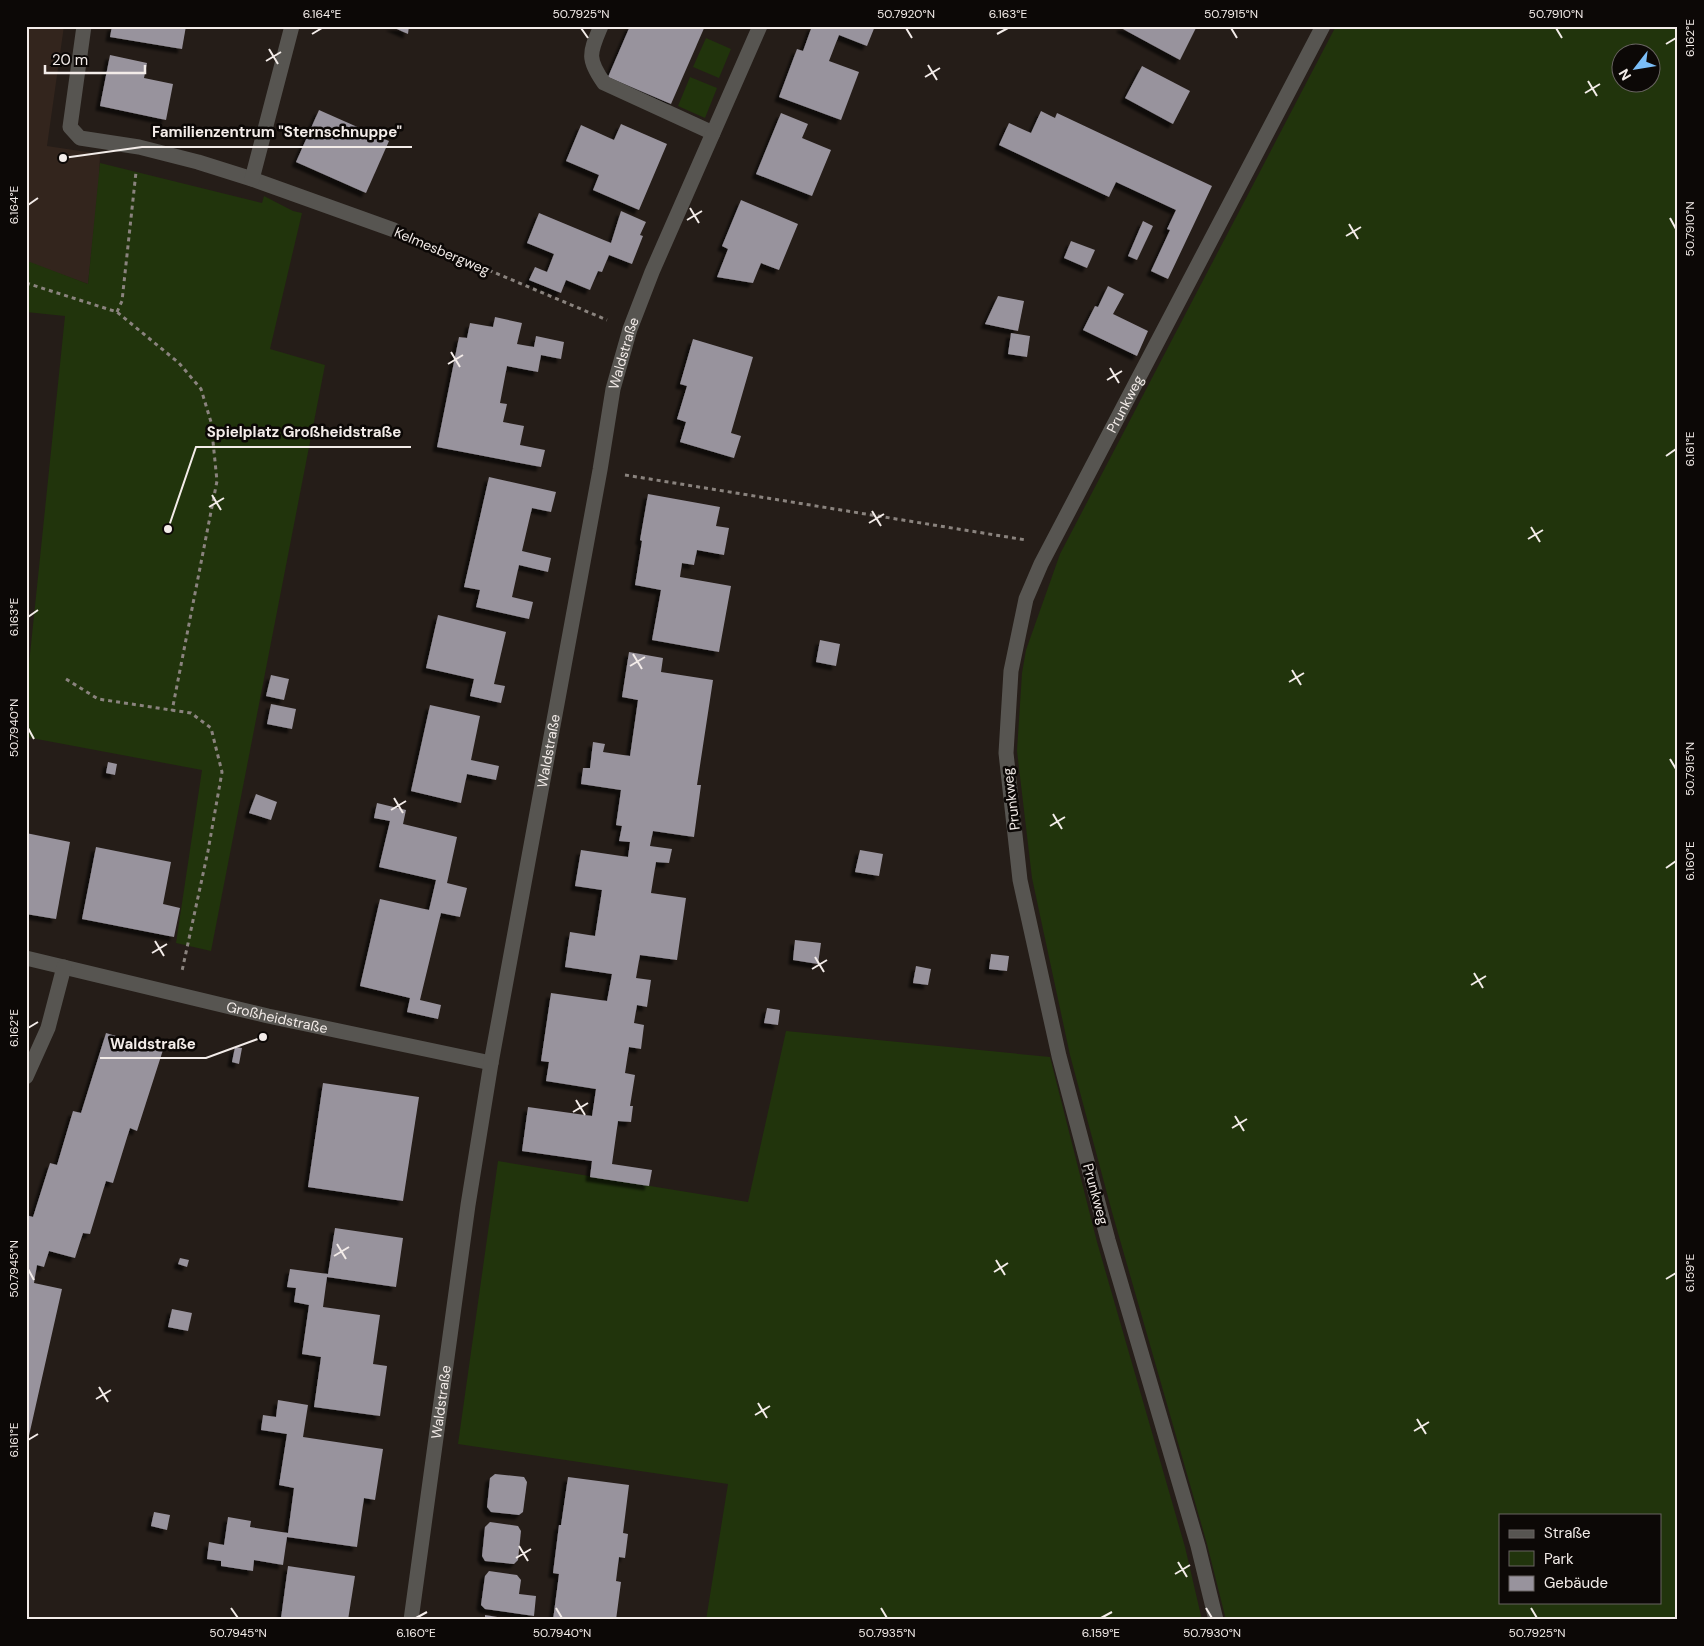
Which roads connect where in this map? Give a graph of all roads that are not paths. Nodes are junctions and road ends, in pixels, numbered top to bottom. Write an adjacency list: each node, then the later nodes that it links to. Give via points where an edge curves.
1 (84, 26): 7 (street, Kelmesbergweg, via 70,127 80,138 198,162)
2 (292, 26): 7 (street)
3 (602, 26): 6 (street, via 590,51 594,69 604,82)
4 (760, 26): 6 (street, Waldstraße)
5 (1323, 26): 14 (street, Prunkweg, via 1051,544 1026,599 1011,671 1006,753 1020,880 1064,1074 1108,1240 1198,1546)
6 (713, 133): 11 (street, Waldstraße, via 652,272 630,329 613,389)
7 (252, 179): 8 (street, Kelmesbergweg)
8 (394, 230)
9 (26, 958): 10 (street, Großheidstraße)
10 (64, 967): 11 (street, Großheidstraße, via 268,1016); 12 (street, via 48,1028)
11 (490, 1063): 13 (street, Waldstraße)
12 (26, 1077)
13 (411, 1620)
14 (1216, 1620)

